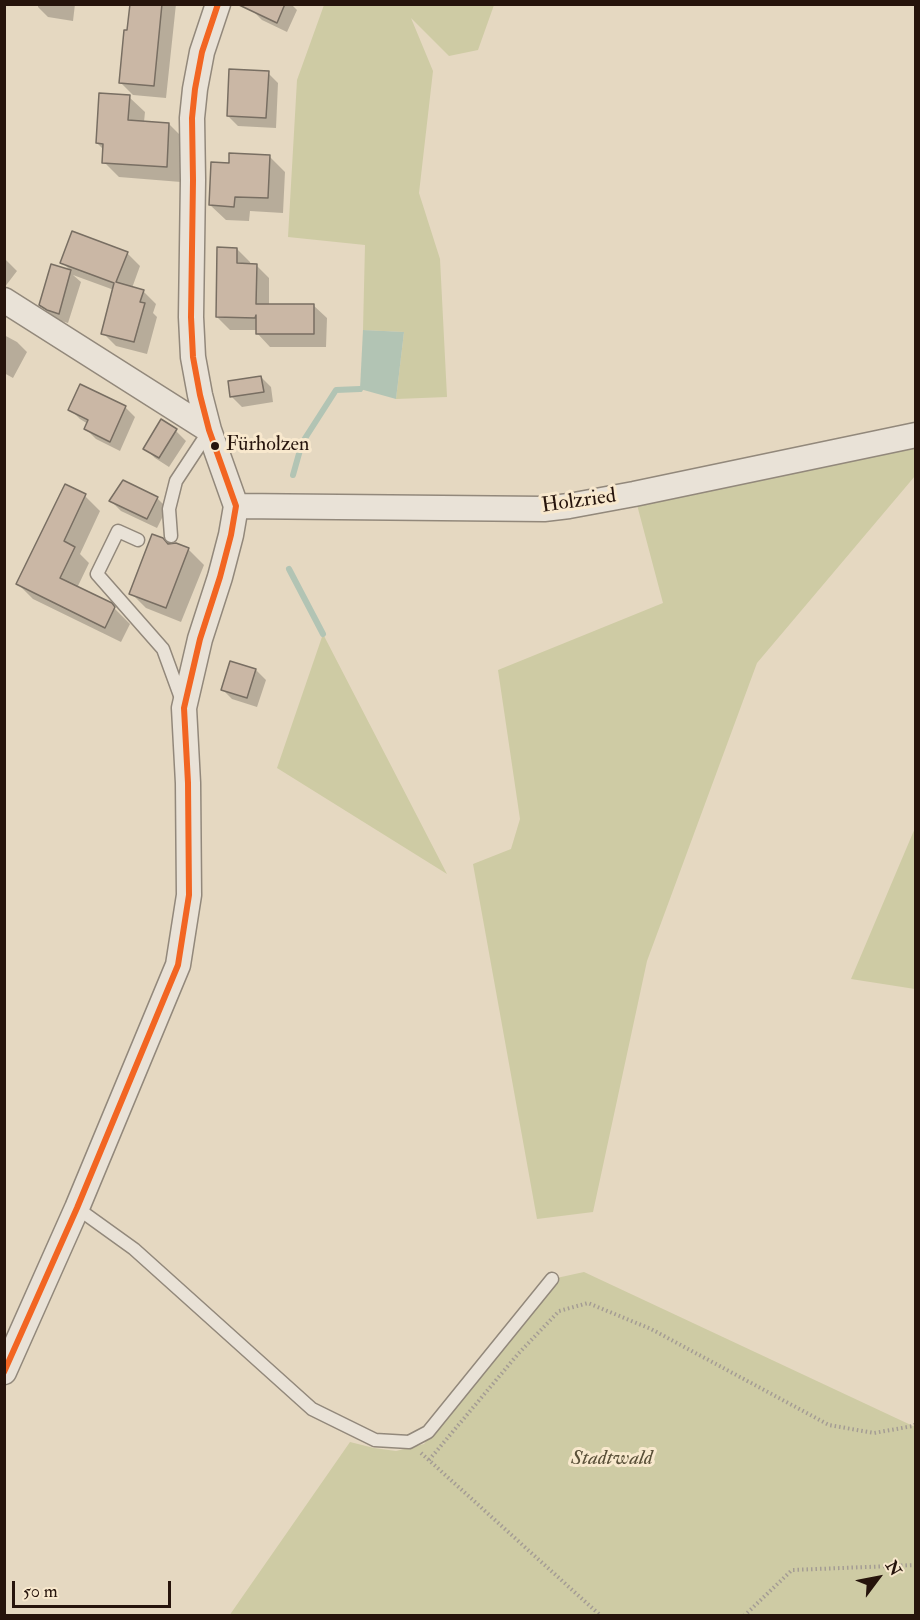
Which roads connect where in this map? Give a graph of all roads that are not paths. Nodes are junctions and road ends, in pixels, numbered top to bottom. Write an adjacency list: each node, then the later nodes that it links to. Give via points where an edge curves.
1 (219, 4): 3 (street, via 202,52 192,118 193,357)
2 (4, 300): 3 (street)
3 (209, 430): 5 (street); 6 (lane, via 176,481 169,509)
4 (915, 435): 5 (street, Holzried, via 544,509)
5 (236, 506): 8 (street)
6 (171, 536)
7 (138, 540): 8 (lane, via 118,531 97,574 163,649)
8 (184, 708): 9 (street, via 189,895 178,965)
9 (77, 1208): 10 (lane, via 134,1249 312,1409 375,1440 409,1442 428,1432); 11 (street)
10 (552, 1280)
11 (4, 1372)

